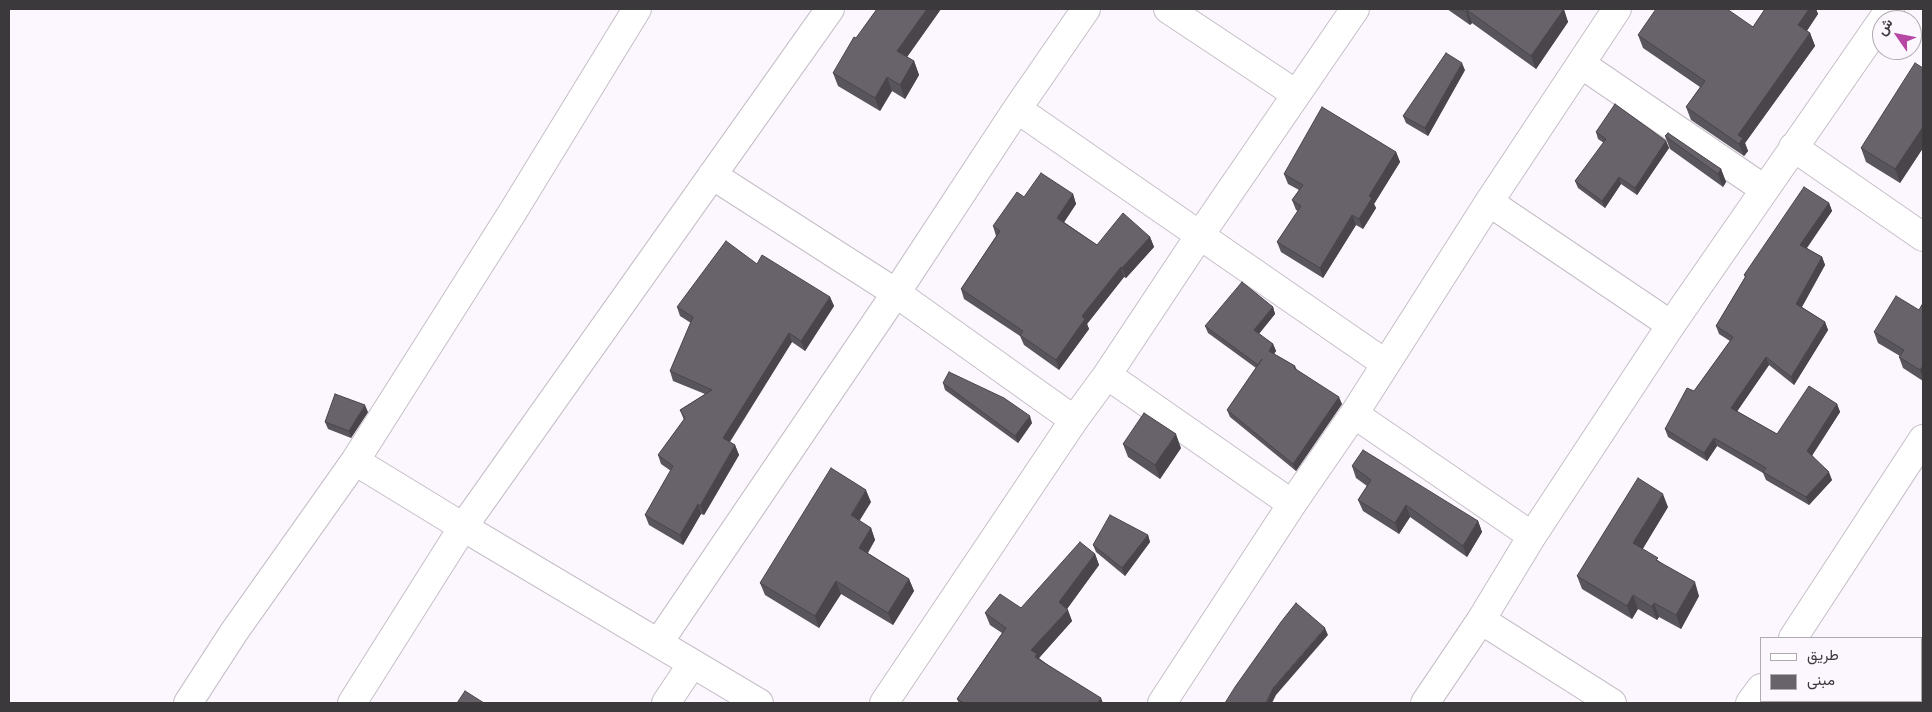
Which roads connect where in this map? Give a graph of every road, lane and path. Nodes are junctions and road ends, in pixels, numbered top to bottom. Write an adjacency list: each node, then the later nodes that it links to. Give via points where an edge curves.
1 (637, 9): 24 (street)
2 (830, 9): 12 (street)
3 (1086, 9): 10 (street)
4 (1168, 9): 9 (street)
5 (1355, 9): 9 (street)
6 (1890, 9): 11 (street)
7 (1606, 12): 8 (street)
8 (1581, 64): 13 (street); 14 (street)
9 (1296, 94): 15 (street)
10 (1017, 109): 15 (street); 17 (street)
11 (1793, 148): 13 (street); 16 (street)
12 (712, 175): 17 (street); 26 (street)
13 (1764, 189): 18 (street)
14 (1489, 202): 18 (street); 19 (street)
15 (1200, 235): 19 (street); 20 (street)
16 (1923, 237)
17 (896, 293): 22 (street); 30 (street)
18 (1671, 324): 27 (street)
19 (1386, 364): 21 (street)
20 (1107, 375): 22 (street); 25 (street)
21 (1354, 414): 25 (street); 27 (street)
22 (1074, 420): 37 (street)
23 (1923, 439): 29 (street)
24 (355, 461): 26 (street); 33 (street)
25 (1292, 504): 38 (street)
26 (463, 527): 30 (street); 34 (street)
27 (1532, 536): 28 (street)
28 (1480, 620): 39 (street); 40 (street)
29 (1794, 637)
30 (659, 642): 31 (street)
31 (692, 664): 35 (street); 36 (street)
32 (1760, 689): 41 (street)
33 (188, 703)
34 (352, 703)
35 (666, 703)
36 (760, 703)
37 (884, 703)
38 (1162, 703)
39 (1425, 703)
40 (1612, 703)
41 (1750, 703)

